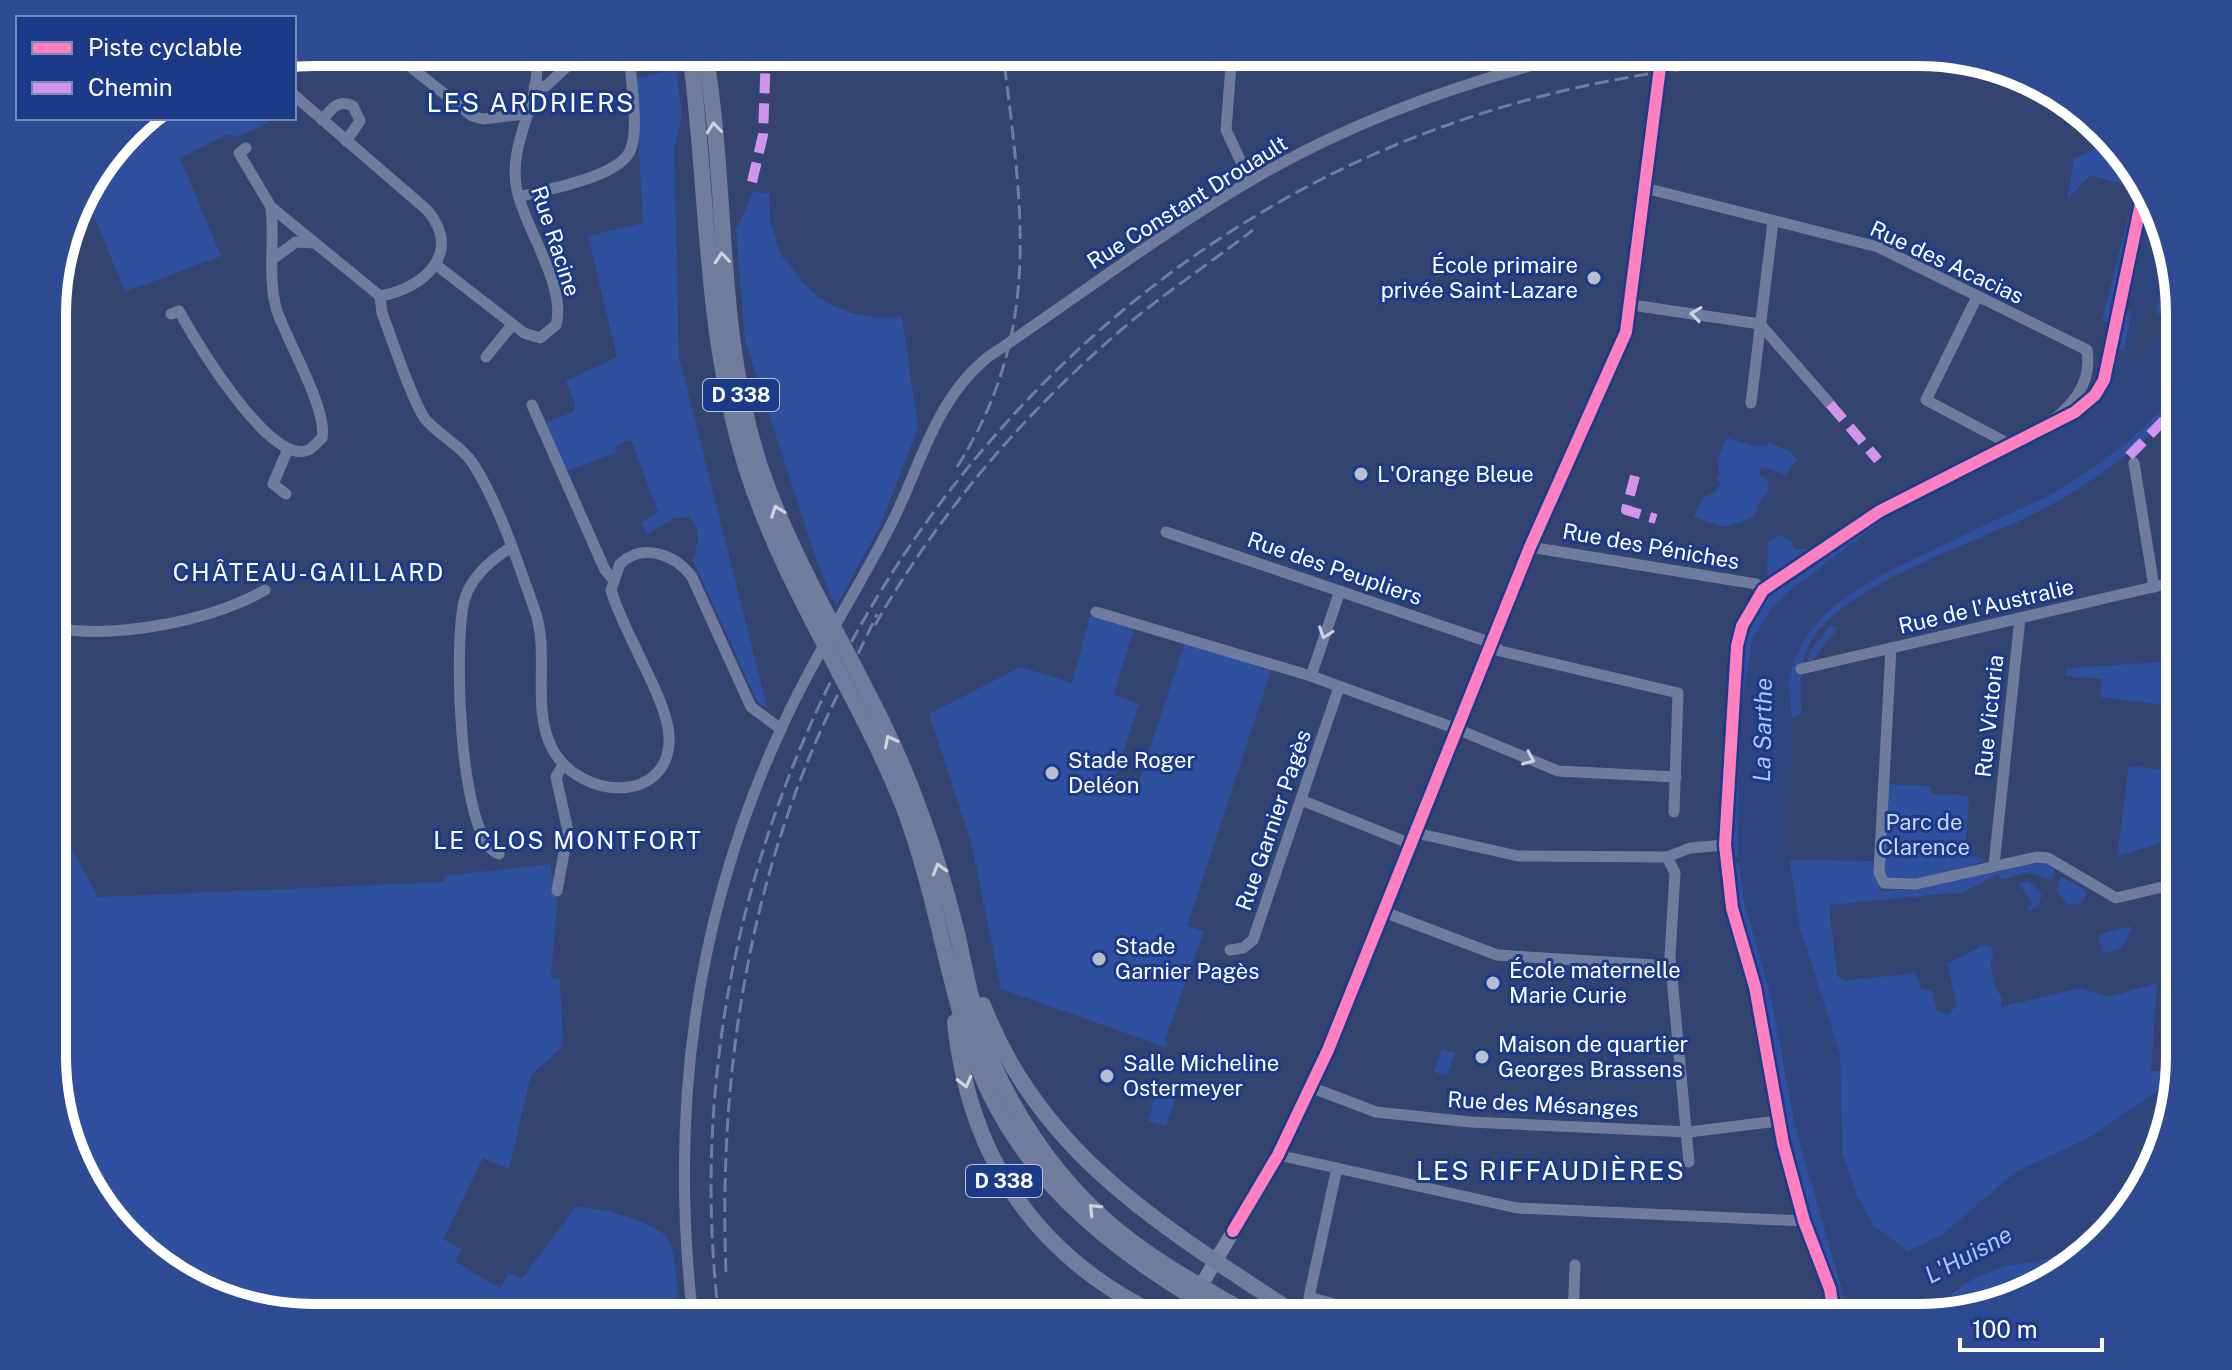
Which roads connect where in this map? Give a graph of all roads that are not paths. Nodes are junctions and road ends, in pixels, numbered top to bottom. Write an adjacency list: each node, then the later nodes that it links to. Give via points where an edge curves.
1 (1231, 66): 18 (street, via 1226,130)
2 (1529, 66): 18 (street, Rue Constant Drouault, via 1406,106)
3 (1660, 66): 19 (main road)
4 (411, 67): 14 (street, via 472,116)
5 (537, 67): 11 (street, Rue Racine)
6 (567, 67): 11 (street, via 546,86)
7 (630, 67): 20 (street, via 633,130 631,149 621,164)
8 (684, 67): 13 (highway, via 687,92)
9 (692, 67): 13 (highway, D 338)
10 (708, 67): 44 (highway, D 338, one-way to 10, via 739,387 725,296)
11 (534, 87): 14 (street, Rue Racine)
12 (296, 97): 15 (street)
13 (697, 109): 44 (highway, D 338, via 718,358 747,470)
14 (525, 114): 20 (street, Rue Racine, via 515,156)
15 (322, 120): 16 (street); 16 (street, via 335,105 353,106 360,121)
16 (346, 141): 25 (street, via 434,218 441,243)
17 (246, 148): 21 (street, via 239,153)
18 (1250, 181): 58 (street, Rue Constant Drouault, via 965,375 935,422 895,518)
19 (1645, 188): 22 (street, Rue des Acacias); 28 (main road)
20 (519, 197): 31 (street, Rue Racine, via 544,255 558,318 540,338)
21 (271, 207): 23 (street); 24 (street)
22 (1773, 222): 27 (street, Rue des Acacias, via 1878,247); 30 (street)
23 (315, 243): 24 (street, via 296,242); 26 (street)
24 (273, 258): 36 (street, via 276,307 324,426 322,438 309,450)
25 (435, 264): 26 (street, via 421,282); 31 (street, Rue Racine)
26 (380, 296): 41 (street, via 425,419 469,458)
27 (1977, 297): 27 (street, Rue des Acacias, via 1926,400 2013,446 2072,404 2082,386 2087,350)
28 (1632, 305): 30 (street, one-way to 28); 40 (main road, via 1609,374)
29 (171, 314): 36 (street, via 179,311 218,376)
30 (1760, 324): 33 (street); 34 (street)
31 (512, 325): 32 (street)
32 (486, 357)
33 (1751, 403)
34 (1830, 404)
35 (532, 405): 42 (street)
36 (288, 449): 38 (street, via 273,484)
37 (2134, 463): 45 (street)
38 (286, 494)
39 (1166, 532): 48 (street, Rue des Peupliers)
40 (1530, 547): 47 (street, Rue des Péniches, via 1756,584); 52 (main road)
41 (510, 548): 60 (street, via 536,613 547,732); 66 (street, via 472,583 460,629 464,772 484,843)
42 (612, 578): 58 (street, via 628,557 640,554 681,562 751,707); 60 (street, via 615,604 666,720 668,749 653,775 620,789 598,787)
43 (2165, 584): 45 (street, Rue de l'Australie)
44 (801, 587): 57 (highway, D 338)
45 (2154, 587): 50 (street, Rue de l'Australie)
46 (265, 590): 51 (street, via 224,610 127,629)
47 (1763, 590)
48 (1340, 591): 52 (street, Rue des Peupliers); 55 (street, one-way to 55)
49 (1096, 612): 55 (street)
50 (2020, 618): 53 (street, Rue de l'Australie); 68 (street, Rue Victoria)
51 (66, 630)
52 (1492, 643): 59 (main road); 61 (street, Rue des Peupliers, via 1500,651 1678,693)
53 (1891, 648): 54 (street, Rue de l'Australie); 68 (street, via 1880,879 1890,886 1916,884)
54 (1801, 669)
55 (1311, 676): 56 (street)
56 (1339, 687): 59 (street); 62 (street, Rue Garnier Pagès)
57 (859, 697): 72 (highway, D 338, one-way to 57, via 917,803); 75 (highway, D 338, via 904,809)
58 (781, 729): 93 (street, via 732,845 697,991 684,1169)
59 (1457, 729): 61 (street, one-way to 61, via 1558,771); 64 (main road)
60 (563, 765): 70 (street, via 556,777 568,831)
61 (1676, 777): 63 (street)
62 (1301, 800): 64 (street); 73 (street, Rue Garnier Pagès, via 1253,940)
63 (1674, 812)
64 (1413, 838): 67 (street, via 1518,856); 71 (main road)
65 (1725, 845): 67 (street, via 1690,848)
66 (499, 854)
67 (1667, 857): 74 (street, via 1675,873)
68 (1994, 865): 69 (street, via 2048,858 2116,898)
69 (2165, 886)
70 (557, 891)
71 (1384, 912): 74 (street, via 1497,955); 76 (main road)
72 (957, 936): 82 (highway, D 338, via 995,1034 1043,1110 1125,1197); 83 (highway, D 338, one-way to 72, via 1064,1177 1012,1102 982,1035)
73 (1230, 950)
74 (1671, 966): 77 (street)
75 (951, 977): 83 (highway, D 338, via 982,1074 1034,1163 1079,1215); 85 (highway, D 338, one-way to 85, via 959,1059 986,1150 1042,1230 1088,1273)
76 (1310, 1087): 77 (street, Rue des Mésanges, via 1376,1112); 78 (main road)
77 (1689, 1132): 79 (street); 81 (street, Rue des Mésanges, via 1778,1121)
78 (1278, 1155): 80 (street); 82 (main road)
79 (1689, 1162)
80 (1337, 1168): 81 (street, via 1517,1208); 90 (street, via 1309,1297)
81 (1804, 1221): 92 (street)
82 (1216, 1261): 86 (main road); 89 (highway)
83 (1150, 1263): 87 (highway, D 338); 88 (highway, D 338)
84 (1575, 1265): 91 (street)
85 (1139, 1303)
86 (1191, 1303)
87 (1207, 1303)
88 (1228, 1303)
89 (1280, 1303)
90 (1332, 1303)
91 (1574, 1303)
92 (1832, 1303)
93 (691, 1304)

